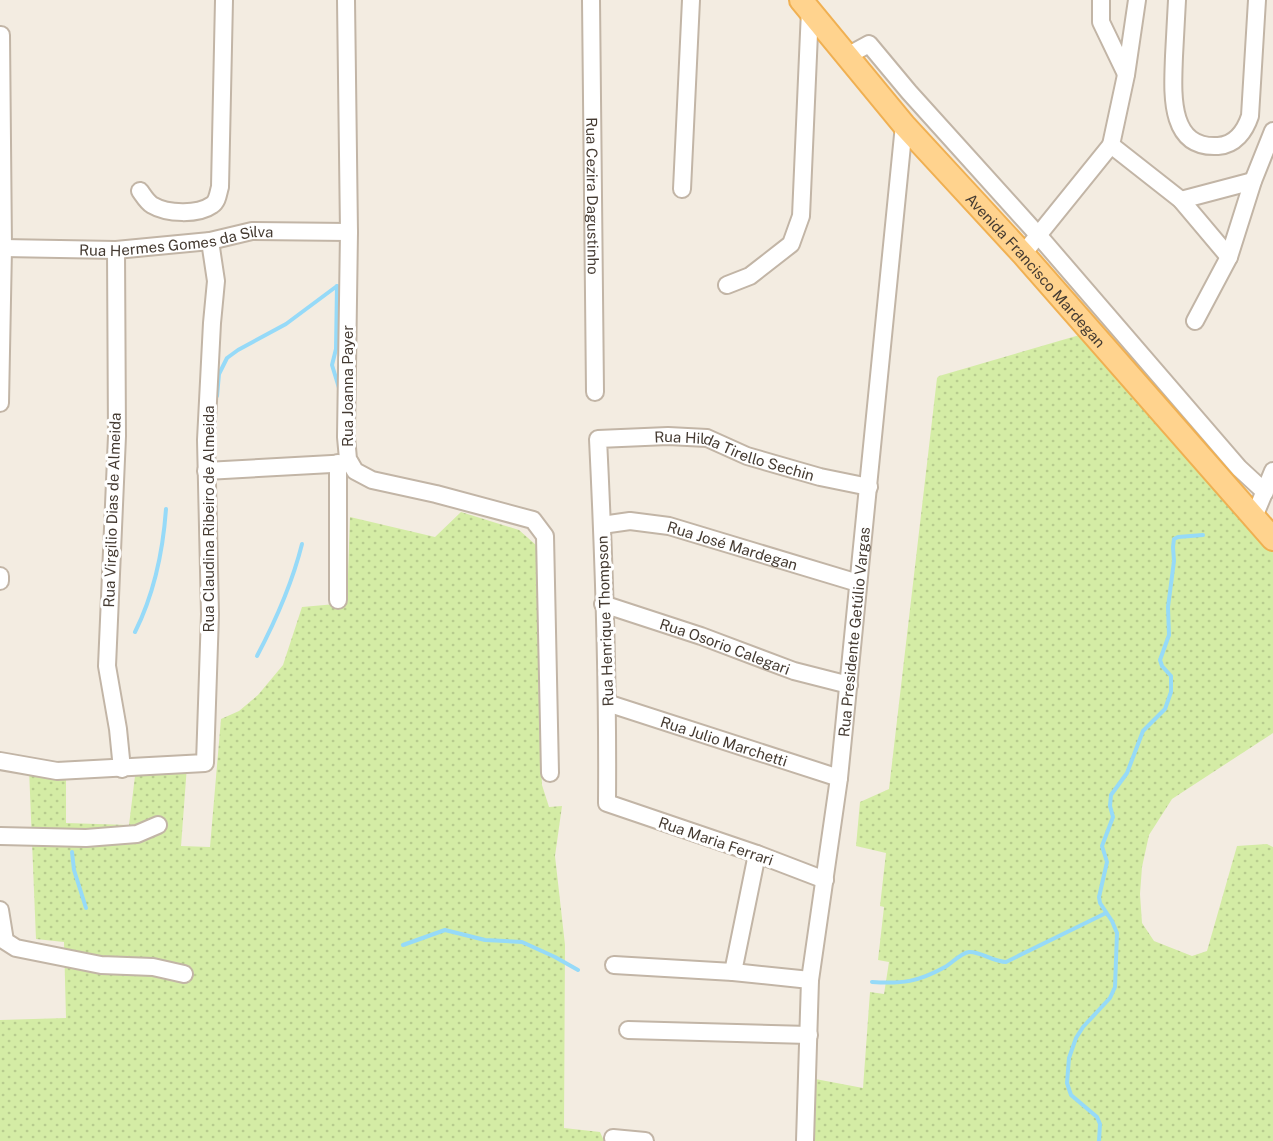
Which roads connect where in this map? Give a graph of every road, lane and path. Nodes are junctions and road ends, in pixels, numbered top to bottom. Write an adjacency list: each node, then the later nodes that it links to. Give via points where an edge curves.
1 (224, 0): 20 (street, via 217,200 190,212 167,211 150,205)
2 (346, 0): 22 (street, Rua Joanna Payer)
3 (591, 0): 31 (street, Rua Cezira Dagustinho)
4 (691, 0): 19 (street)
5 (1101, 0): 12 (street, via 1101,22)
6 (1137, 0): 12 (street)
7 (1177, 0): 15 (street, via 1172,98 1180,127 1190,139 1205,146 1221,146 1236,139)
8 (1257, 0): 15 (street, via 1250,116)
9 (805, 5): 11 (main road, Avenida Francisco Mardegan); 29 (street, via 801,216 791,244 750,276)
10 (1, 35): 25 (street)
11 (847, 56): 13 (street, via 869,44); 14 (main road, Avenida Francisco Mardegan)
12 (1126, 75): 17 (street)
13 (909, 92): 14 (street); 23 (street)
14 (897, 117): 27 (main road, Avenida Francisco Mardegan); 37 (street, Rua Presidente Getúlio Vargas)
15 (1246, 126): 16 (street)
16 (1273, 130): 18 (street)
17 (1111, 144): 21 (street); 23 (street)
18 (1252, 181): 21 (street); 28 (street)
19 (682, 189)
20 (140, 190)
21 (1181, 200): 28 (street)
22 (349, 232): 24 (street, Rua Hermes Gomes da Silva, via 252,231); 34 (street, Rua Joanna Payer, via 348,459)
23 (1039, 236): 27 (street); 38 (street, via 1239,468)
24 (210, 241): 26 (street, Rua Hermes Gomes da Silva); 35 (street, Rua Claudina Ribeiro de Almeida, via 216,281)
25 (3, 248): 26 (street, Rua Hermes Gomes da Silva); 32 (street)
26 (116, 250): 48 (street, Rua Virgilio Dias de Almeida, via 117,436 107,666)
27 (1023, 254): 39 (main road, Avenida Francisco Mardegan)
28 (1229, 256): 30 (street)
29 (727, 285)
30 (1195, 321)
31 (595, 392)
32 (0, 403)
33 (598, 439): 37 (street, Rua Hilda Tirello Sechin, via 707,438 747,456); 40 (street, Rua Henrique Thompson)
34 (344, 463): 35 (street); 43 (street); 49 (street, Rua Joanna Payer, via 372,480 533,520 545,536)
35 (206, 471): 48 (street, Rua Claudina Ribeiro de Almeida, via 210,614 205,763)
36 (1273, 471): 38 (street)
37 (869, 487): 42 (street, Rua Presidente Getúlio Vargas)
38 (1265, 492): 39 (street)
39 (1254, 517): 41 (main road, Avenida Francisco Mardegan)
40 (602, 525): 42 (street, Rua José Mardegan, via 630,521 669,526); 44 (street, Rua Henrique Thompson)
41 (1273, 539)
42 (858, 583): 45 (street, Rua Presidente Getúlio Vargas)
43 (338, 600)
44 (603, 604): 45 (street, Rua Osorio Calegari, via 794,671); 46 (street, Rua Henrique Thompson)
45 (849, 685): 50 (street, Rua Presidente Getúlio Vargas)
46 (607, 703): 50 (street, Rua Julio Marchetti); 51 (street, Rua Henrique Thompson)
47 (0, 761): 48 (street, via 57,771)
48 (122, 768)
49 (550, 773)
50 (839, 778): 55 (street, Rua Presidente Getúlio Vargas)
51 (607, 803): 54 (street, Rua Maria Ferrari)
52 (158, 825): 53 (street, via 136,834 86,838)
53 (0, 836)
54 (757, 854): 55 (street, Rua Maria Ferrari); 58 (street)
55 (825, 880): 60 (street, Rua Presidente Getúlio Vargas)
56 (0, 910): 59 (street, via 5,941 16,948 101,965 153,967)
57 (614, 965): 58 (street)
58 (733, 972): 60 (street)
59 (184, 974)
60 (810, 980): 62 (street, Rua Presidente Getúlio Vargas)
61 (628, 1030): 62 (street)
62 (809, 1035): 65 (street, Rua Presidente Getúlio Vargas)
63 (613, 1138): 64 (street)
64 (645, 1141)
65 (805, 1141)

